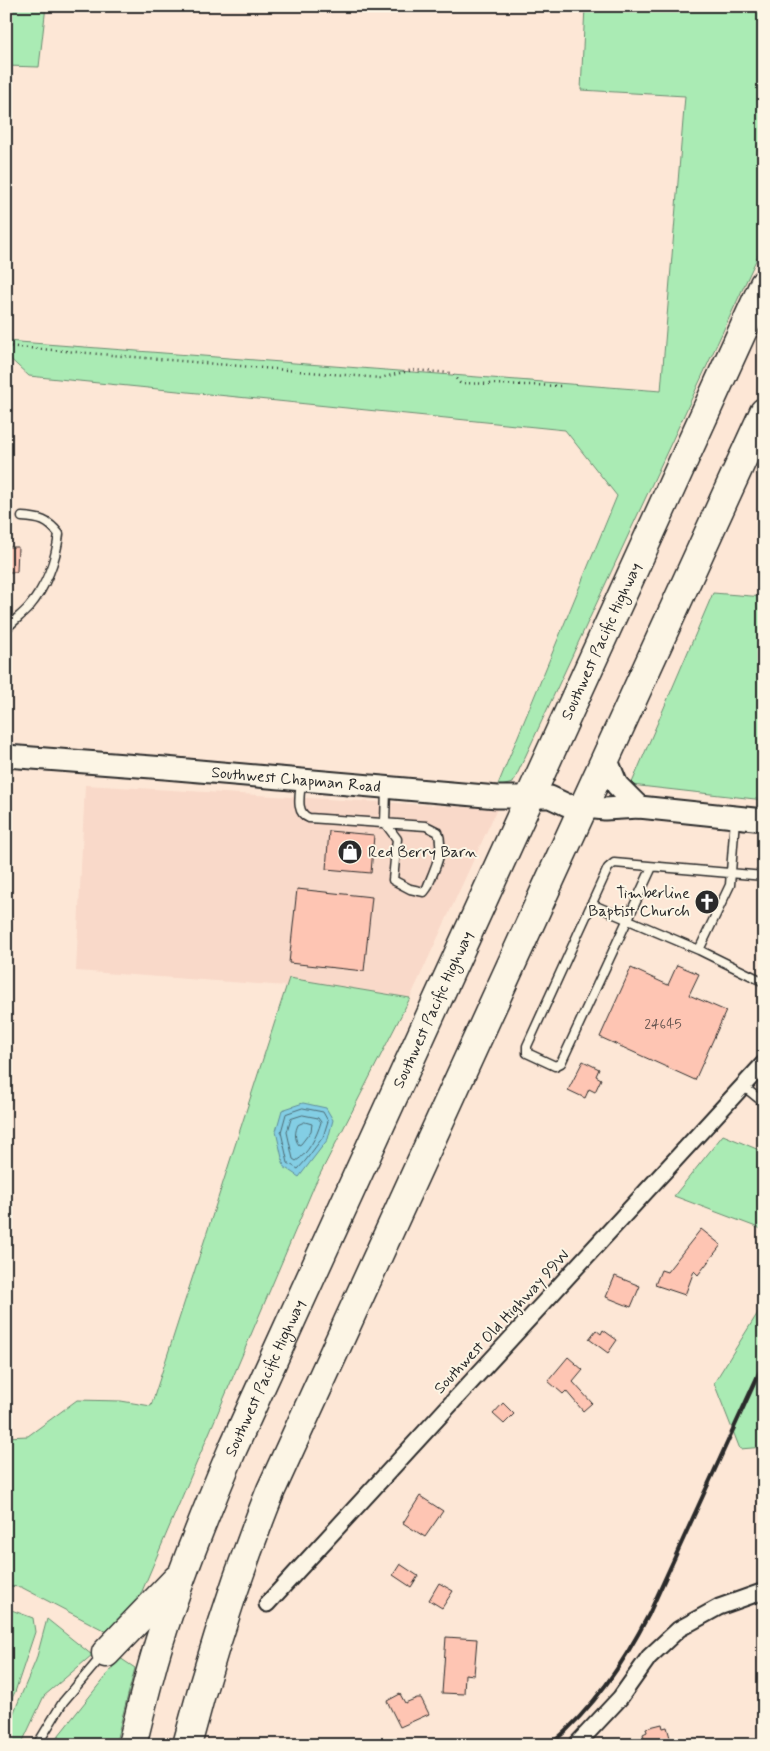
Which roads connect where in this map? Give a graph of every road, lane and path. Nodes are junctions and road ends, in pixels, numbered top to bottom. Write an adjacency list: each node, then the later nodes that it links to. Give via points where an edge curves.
1 (764, 284): 11 (highway, Southwest Pacific Highway)
2 (6, 346): 3 (path, via 380,378 413,370 451,373 460,383)
3 (562, 386)
4 (764, 412): 8 (highway)
5 (22, 517): 6 (lane, via 51,524 59,534 56,556 40,590)
6 (6, 629)
7 (6, 756): 9 (street, Southwest Chapman Road)
8 (606, 758): 12 (highway); 13 (street, via 617,785)
9 (302, 780): 10 (street, Southwest Chapman Road); 16 (lane, via 300,811 303,816)
10 (386, 787): 11 (street, Southwest Chapman Road); 16 (lane)
11 (530, 797): 12 (street, Southwest Chapman Road, via 550,797 567,805); 27 (highway, Southwest Pacific Highway, via 254,1402)
12 (584, 806): 13 (street, Southwest Chapman Road); 33 (highway, via 271,1490 228,1603)
13 (638, 808): 14 (street, Southwest Chapman Road)
14 (735, 817): 15 (street, Southwest Chapman Road); 18 (lane)
15 (764, 820)
16 (385, 823): 16 (lane, via 397,839 393,880 424,892 441,850 438,832 426,826)
17 (652, 867): 18 (lane); 20 (lane, via 614,864 608,868); 21 (lane)
18 (730, 872): 19 (lane); 22 (lane, via 730,884)
19 (764, 876)
20 (591, 904): 21 (lane); 21 (lane, via 527,1046 527,1053 555,1066 561,1063)
21 (628, 920): 22 (lane)
22 (699, 950): 23 (lane)
23 (764, 982)
24 (764, 1063): 25 (street, Southwest Old Highway 99W)
25 (743, 1086): 26 (lane); 29 (street, Southwest Old Highway 99W)
26 (764, 1103)
27 (183, 1572): 30 (highway); 32 (highway, Southwest Pacific Highway, via 152,1665)
28 (764, 1591): 34 (street, via 719,1607 679,1629)
29 (267, 1604)
30 (106, 1653): 31 (lane, via 63,1702)
31 (37, 1745)
32 (132, 1745)
33 (187, 1745)
34 (576, 1745)

